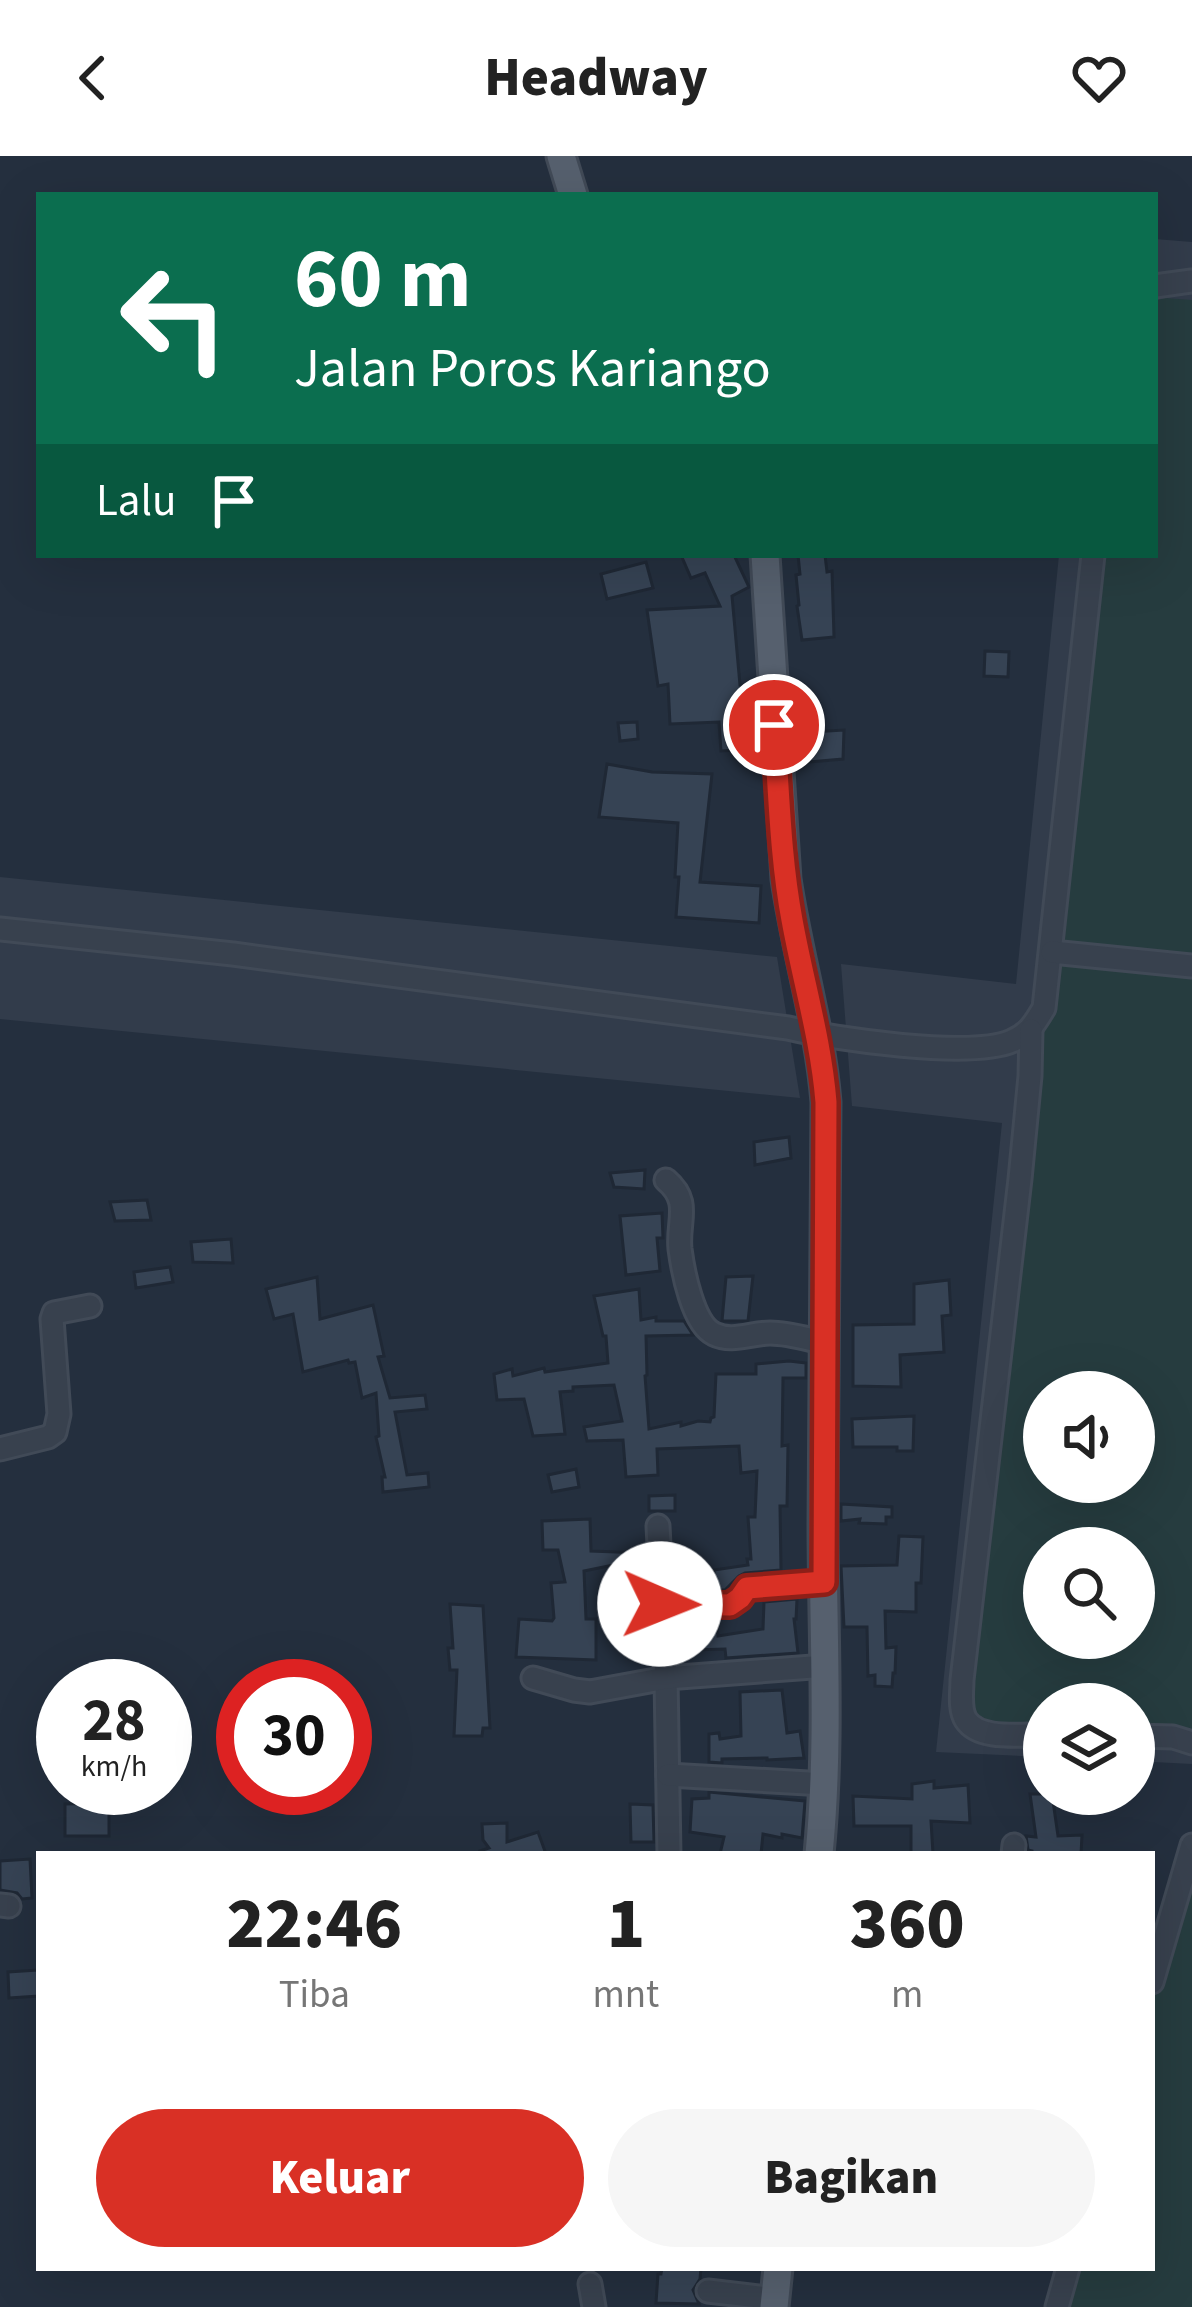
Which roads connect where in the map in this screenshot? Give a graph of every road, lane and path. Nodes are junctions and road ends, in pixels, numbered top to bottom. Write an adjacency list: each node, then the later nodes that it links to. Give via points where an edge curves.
1 (561, 156): 2 (main road)
2 (572, 192)
3 (1192, 281): 4 (street)
4 (1158, 286)
5 (765, 558): 11 (main road, via 786,879)
6 (1093, 558): 8 (street)
7 (0, 929): 11 (street)
8 (1052, 952): 9 (street); 10 (street, via 1044,1008)
9 (1192, 966)
10 (1031, 1030): 11 (street, via 979,1048); 22 (street, via 962,1705 978,1730)
11 (818, 1035): 14 (main road, via 826,1102)
12 (666, 1180): 14 (street, via 678,1190 680,1247 708,1331)
13 (90, 1306): 15 (street, via 52,1318 55,1432)
14 (826, 1343): 17 (main road)
15 (0, 1448)
16 (658, 1526): 18 (street)
17 (824, 1582): 18 (street, via 747,1588 730,1605); 19 (main road)
18 (660, 1604): 21 (street)
19 (826, 1666): 21 (street); 26 (main road)
20 (532, 1678): 21 (street, via 590,1692)
21 (665, 1678): 25 (street)
22 (1023, 1735)
23 (1155, 1737): 24 (street)
24 (1192, 1743)
25 (668, 1775): 26 (street); 28 (street)
26 (825, 1784): 29 (main road)
27 (1192, 1844): 30 (street)
28 (669, 1851)
29 (819, 1851)
30 (1155, 1972)
31 (778, 2271): 34 (main road)
32 (1067, 2271): 35 (street)
33 (708, 2291): 34 (street)
34 (775, 2303)
35 (1057, 2307)

